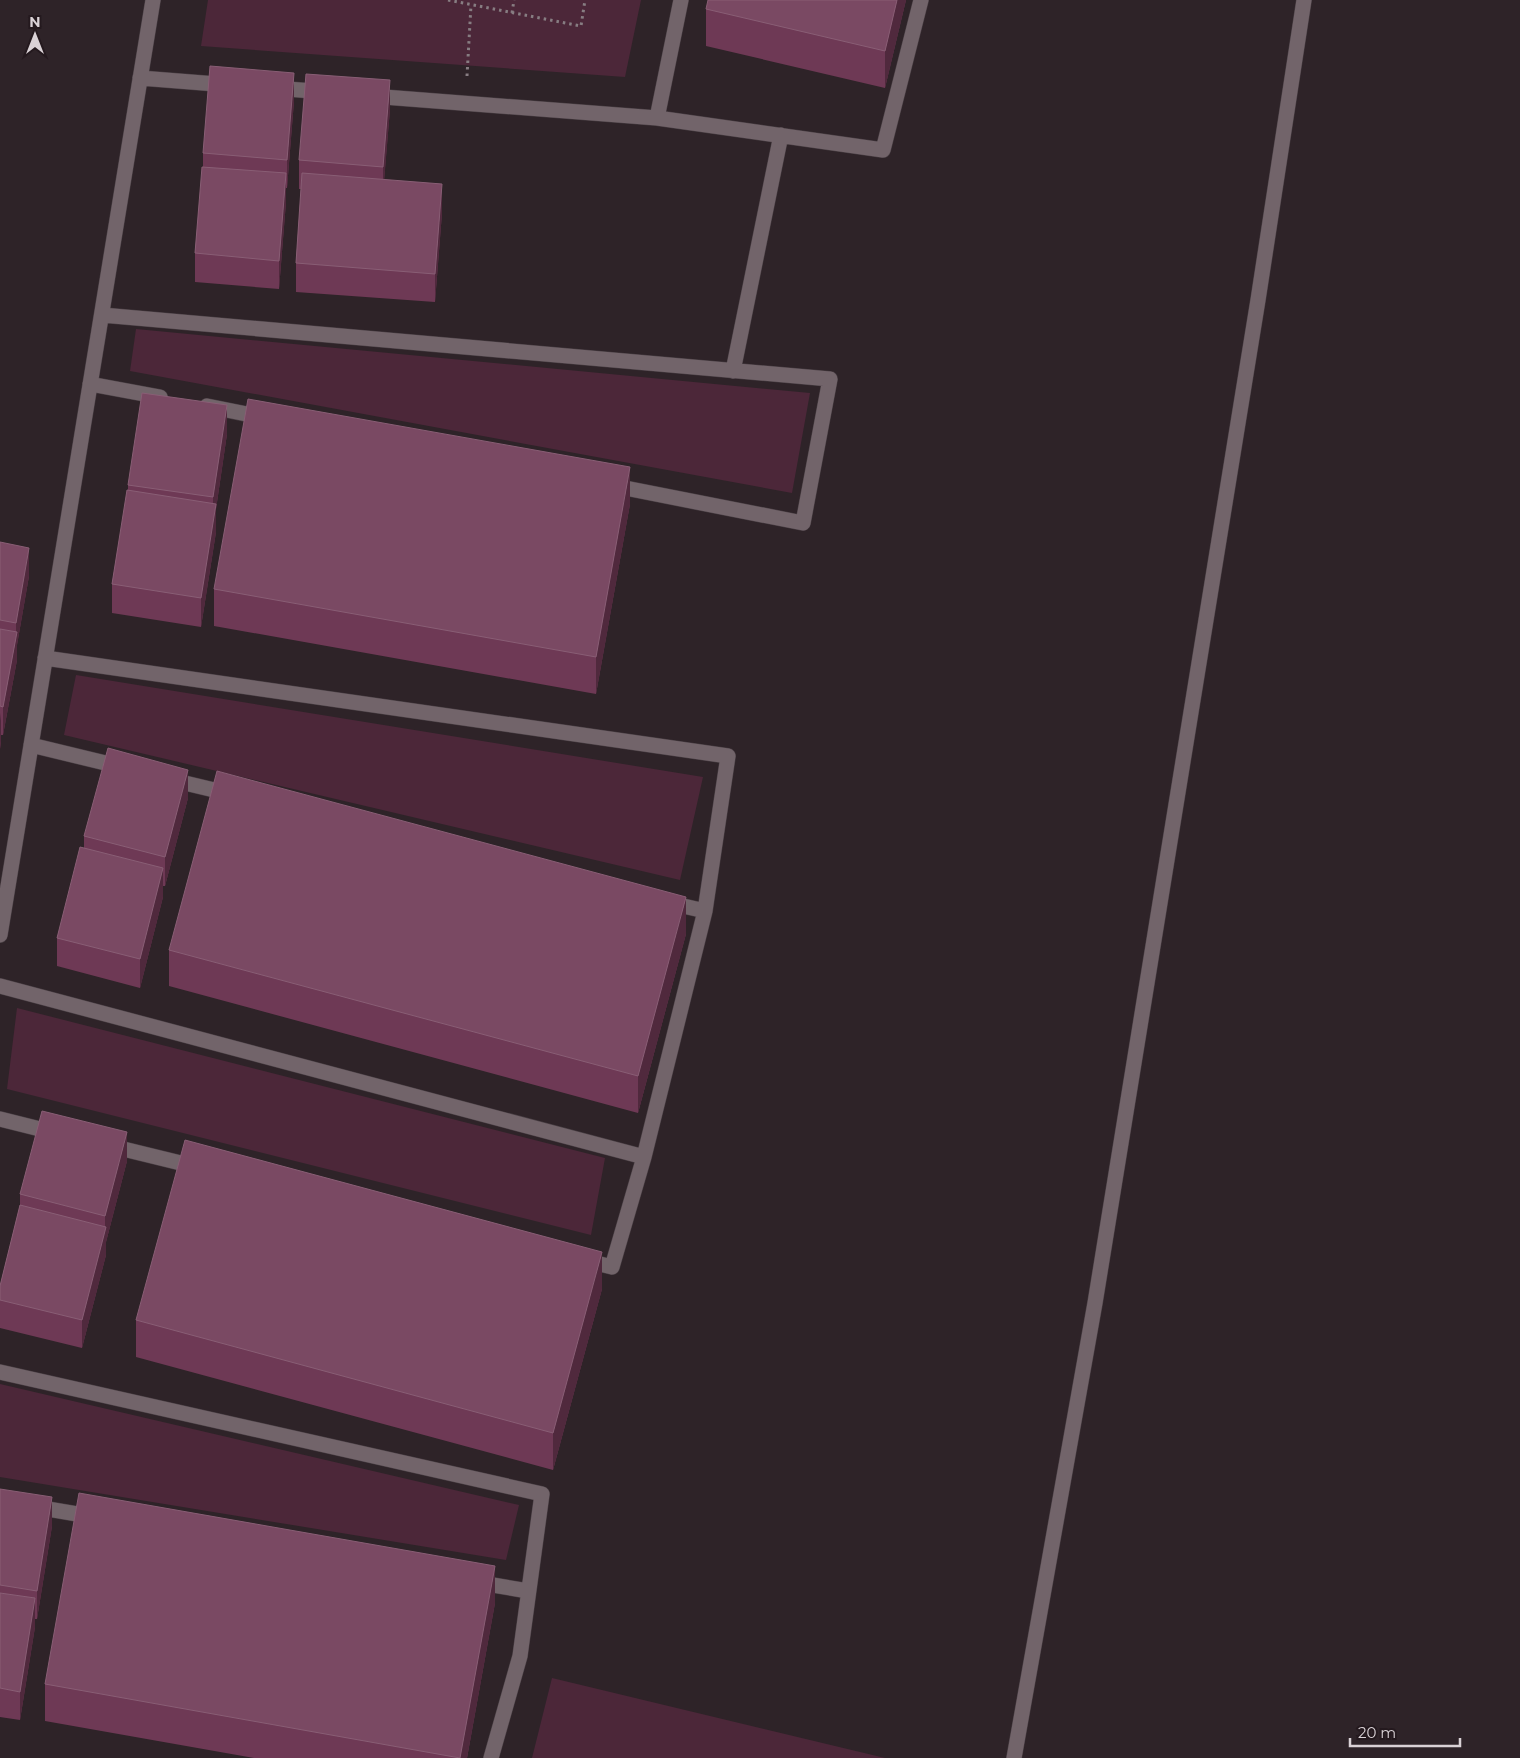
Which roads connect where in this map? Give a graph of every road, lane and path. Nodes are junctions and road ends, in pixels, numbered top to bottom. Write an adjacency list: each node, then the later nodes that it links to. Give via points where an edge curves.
1 (153, 0): 10 (street)
2 (448, 0): 8 (path)
3 (514, 0): 9 (path)
4 (585, 0): 9 (path, via 581,26)
5 (682, 0): 16 (street)
6 (921, 0): 17 (street, via 883,150)
7 (1304, 0): 44 (street, via 1095,1303)
8 (471, 5): 9 (path); 15 (path)
9 (512, 13)
10 (140, 78): 11 (street); 18 (street)
11 (239, 86)
12 (258, 87): 13 (street)
13 (337, 93)
14 (357, 95): 15 (street)
15 (465, 103): 16 (street)
16 (657, 118): 17 (street)
17 (781, 135): 19 (street)
18 (102, 314): 19 (street); 20 (street)
19 (733, 371): 22 (street, via 830,379 803,523)
20 (90, 384): 21 (street); 23 (street)
21 (276, 420)
22 (598, 483)
23 (45, 658): 24 (street); 29 (street, via 728,756)
24 (31, 745): 25 (street); 30 (street)
25 (137, 771)
26 (156, 776): 27 (street)
27 (243, 797)
28 (648, 897): 29 (street)
29 (705, 911): 35 (street)
30 (0, 935)
31 (0, 986): 35 (street)
32 (0, 1120): 33 (street)
33 (68, 1136)
34 (97, 1143): 36 (street)
35 (644, 1157): 37 (street, via 612,1267)
36 (214, 1171)
37 (573, 1257)
38 (0, 1372): 42 (street, via 542,1494)
39 (0, 1501): 40 (street)
40 (108, 1519)
41 (459, 1579): 42 (street)
42 (528, 1591): 43 (street, via 520,1656)
43 (491, 1758)
44 (1014, 1758)

